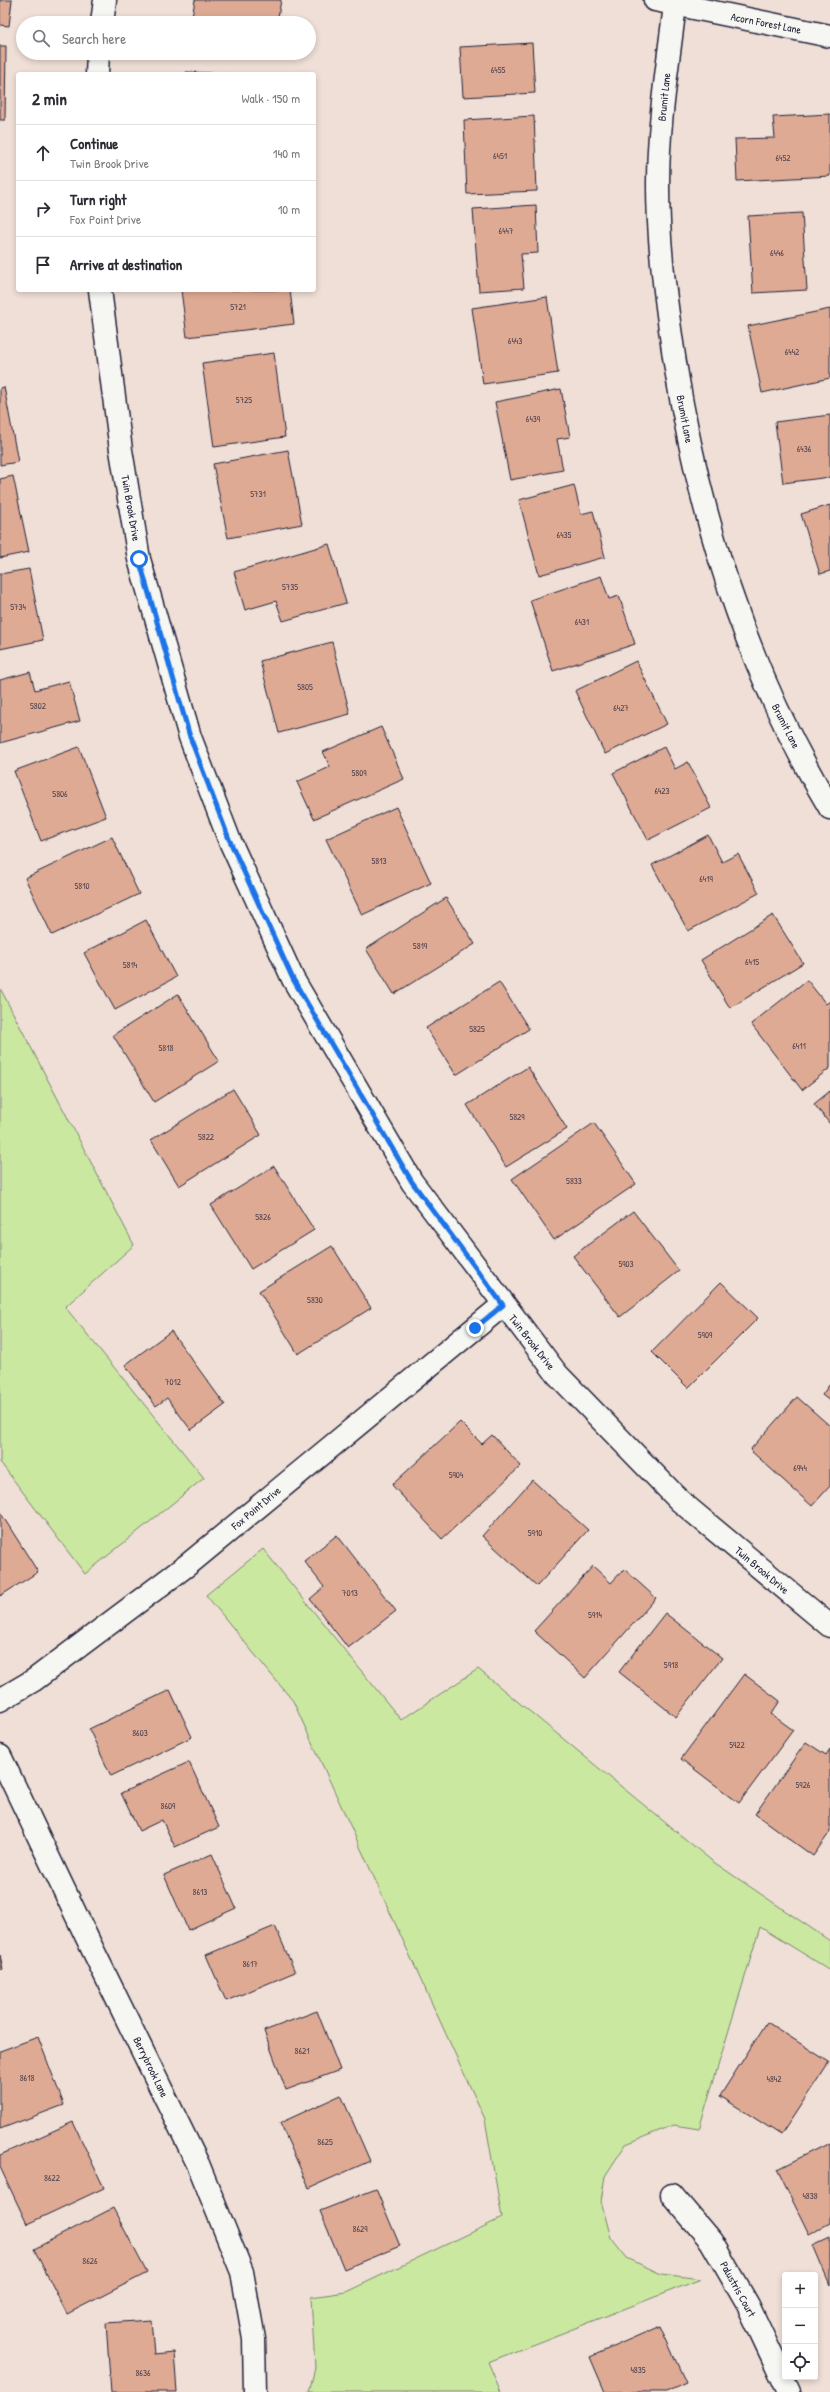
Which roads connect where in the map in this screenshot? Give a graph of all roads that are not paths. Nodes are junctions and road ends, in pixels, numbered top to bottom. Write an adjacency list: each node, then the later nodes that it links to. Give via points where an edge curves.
1 (105, 0): 3 (street)
2 (665, 2): 4 (street, Acorn Forest Lane); 8 (street, Brumit Lane, via 658,184 665,297 684,417 704,511 733,604 769,692)
3 (103, 16)
4 (830, 36)
5 (98, 60): 6 (street)
6 (97, 72)
7 (100, 292): 9 (street, Twin Brook Drive, via 121,450 139,559 190,737 229,839 293,979 412,1182)
8 (830, 808)
9 (503, 1305): 10 (street, Twin Brook Drive, via 557,1374 680,1501); 11 (street, Fox Point Drive, via 190,1563 34,1680)
10 (830, 1626)
11 (0, 1700)
12 (0, 1756): 14 (street, Berrybrook Lane, via 210,2192 242,2272 254,2339)
13 (672, 2195): 15 (street, Palustris Court, via 711,2241 748,2305)
14 (255, 2392)
15 (789, 2392)

